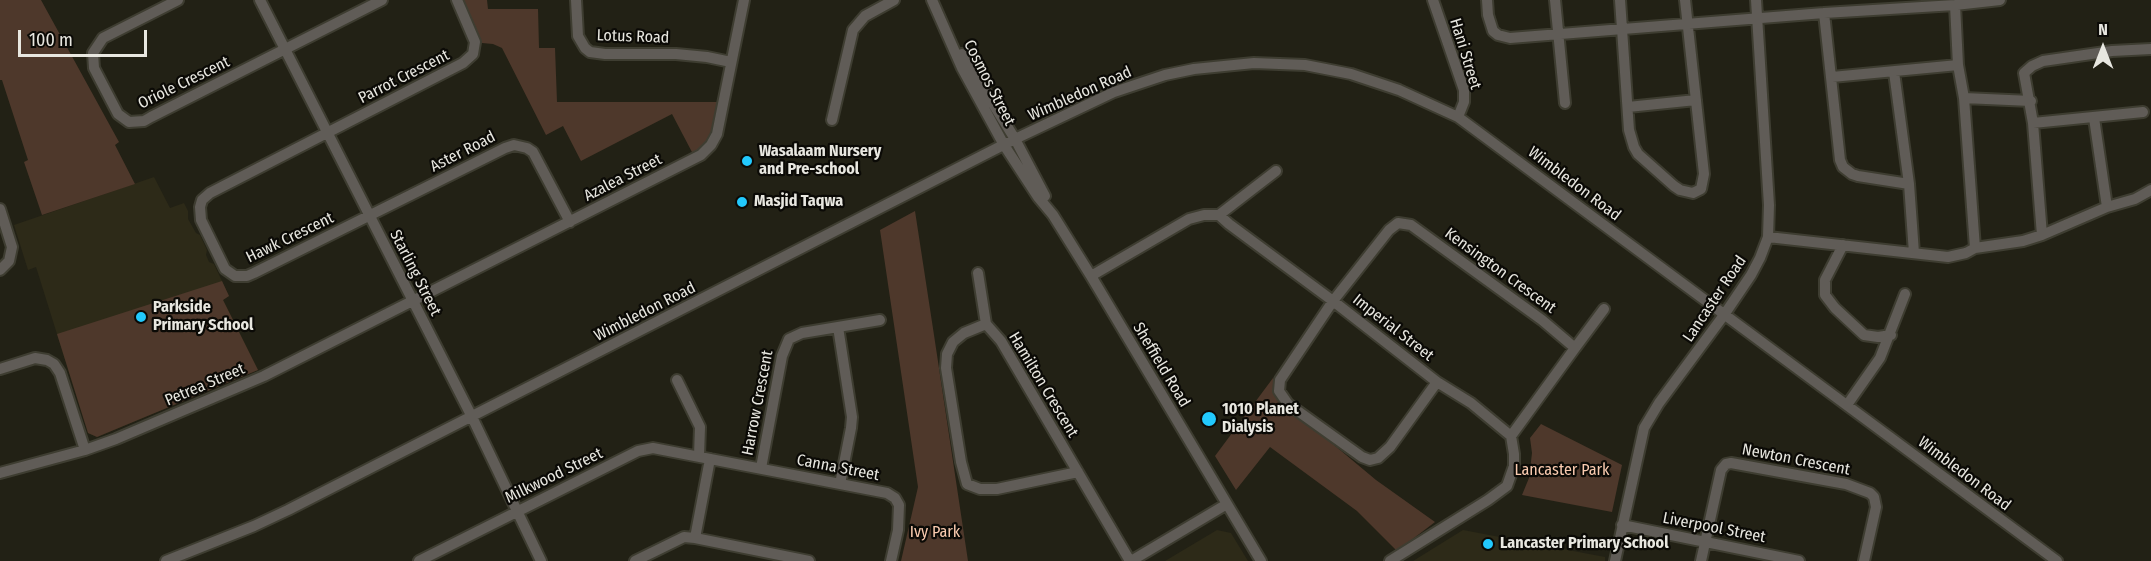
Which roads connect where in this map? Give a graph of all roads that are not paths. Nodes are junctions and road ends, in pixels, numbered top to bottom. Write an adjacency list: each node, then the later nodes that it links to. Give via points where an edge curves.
1 (178, 0): 23 (street, Oriole Crescent, via 103,38 93,53 94,68 118,114 129,122 144,121)
2 (260, 0): 23 (street, Starling Street)
3 (382, 0): 23 (street)
4 (457, 0): 39 (street, Parrot Crescent, via 475,37 475,48 469,58)
5 (576, 0): 25 (street, Lotus Road, via 578,36 590,52 676,54)
6 (744, 0): 25 (street, Azalea Street)
7 (894, 0): 37 (street, via 864,16 853,30)
8 (932, 0): 21 (street, Cosmos Street)
9 (1433, 0): 35 (street, Hani Street, via 1464,90)
10 (1487, 0): 22 (street, via 1490,25 1498,35)
11 (1555, 0): 22 (street)
12 (1620, 0): 20 (street)
13 (1685, 0): 19 (street)
14 (1756, 0): 18 (street, Lancaster Road)
15 (2000, 0): 16 (street)
16 (1955, 5): 17 (street); 26 (street)
17 (1824, 13): 18 (street); 28 (street)
18 (1757, 18): 19 (street); 52 (street, Lancaster Road)
19 (1688, 24): 20 (street); 30 (street)
20 (1623, 30): 22 (street); 33 (street)
21 (948, 34): 40 (street, Cosmos Street); 41 (street, Cosmos Street)
22 (1558, 35): 32 (street)
23 (285, 49): 39 (street, Starling Street)
24 (2151, 49): 31 (street, via 2037,63 2024,73)
25 (731, 62): 50 (street, Azalea Street, via 717,134 706,150)
26 (1958, 65): 27 (street); 29 (street)
27 (1894, 72): 28 (street); 43 (street)
28 (1832, 77): 43 (street, via 1843,167 1858,176)
29 (1964, 98): 31 (street); 54 (street)
30 (1696, 100): 33 (street); 33 (street, via 1704,174 1703,185 1693,193 1680,190 1638,154 1631,139)
31 (2031, 101): 38 (street)
32 (1565, 103)
33 (1628, 107)
34 (2143, 112): 36 (street)
35 (1458, 117): 40 (street, Wimbledon Road, via 1399,90 1336,70 1254,63 1194,69 1136,84); 63 (street, Wimbledon Road)
36 (2094, 118): 38 (street); 45 (street)
37 (832, 120)
38 (2033, 123): 51 (street)
39 (327, 133): 49 (street, Starling Street); 49 (street, Hawk Crescent, via 202,200 201,219 225,268 235,276 247,276)
40 (1015, 139): 41 (street, Wimbledon Road); 47 (street, Sheffield Road)
41 (1004, 145): 47 (street, Sheffield Road); 73 (street, Wimbledon Road)
42 (1276, 171): 48 (street)
43 (1909, 184): 55 (street)
44 (2151, 190): 45 (street)
45 (2107, 207): 51 (street)
46 (0, 208): 56 (street, via 12,247 9,261)
47 (1053, 215): 58 (street, Sheffield Road)
48 (1220, 215): 58 (street, via 1189,219); 60 (street, Imperial Street)
49 (369, 217): 50 (street, Aster Road, via 514,145 533,152); 61 (street, Starling Street)
50 (570, 222): 61 (street, Azalea Street)
51 (2042, 235): 54 (street)
52 (1768, 237): 53 (street); 63 (street, Lancaster Road, via 1751,275)
53 (1843, 245): 55 (street); 67 (street, via 1826,280 1825,295 1864,335)
54 (1975, 248): 55 (street, via 1948,257)
55 (1914, 253)
56 (0, 270)
57 (978, 273): 65 (street)
58 (1091, 276): 81 (street, Sheffield Road)
59 (1905, 294): 67 (street)
60 (1333, 301): 68 (street, Kensington Crescent, via 1393,225 1404,223); 71 (street, Imperial Street); 71 (street, Kensington Crescent, via 1280,380 1279,391 1288,404 1370,460 1390,447)
61 (412, 302): 73 (street, Starling Street); 75 (street, Petrea Street, via 264,376)
62 (1604, 309): 68 (street)
63 (1724, 315): 72 (street, Wimbledon Road); 83 (street, Lancaster Road, via 1644,428)
64 (880, 320): 66 (street, Harrow Crescent)
65 (986, 324): 78 (street, Hamilton Crescent, via 1001,341); 78 (street, Hamilton Crescent, via 953,342 946,360 967,484 997,489)
66 (838, 327): 77 (street, Harrow Crescent, via 794,336 785,345); 80 (street, via 852,417)
67 (1890, 335): 72 (street, via 1871,373)
68 (1575, 348): 74 (street)
69 (0, 369): 75 (street, via 35,358 54,364)
70 (677, 380): 76 (street, via 700,428)
71 (1437, 382): 74 (street, Imperial Street, via 1471,403)
72 (1847, 405): 100 (street, Wimbledon Road)
73 (472, 417): 82 (street, Starling Street); 87 (street, Wimbledon Road, via 254,526)
74 (1511, 436): 95 (street, via 1514,466 1506,486)
75 (85, 450): 79 (street, Petrea Street)
76 (704, 458): 77 (street, Canna Street); 82 (street, Milkwood Street, via 645,449); 84 (street)
77 (761, 468): 80 (street, Canna Street)
78 (1078, 472): 93 (street, Hamilton Crescent)
79 (0, 473)
80 (840, 484): 92 (street, Canna Street, via 887,494 897,501 899,514)
81 (1227, 504): 93 (street); 94 (street, Sheffield Road)
82 (516, 511): 88 (street, Milkwood Street); 89 (street, Starling Street)
83 (1622, 525): 85 (street, Liverpool Street); 96 (street, Lancaster Road)
84 (695, 537): 90 (street, via 677,539); 91 (street)
85 (1705, 541): 86 (street, Liverpool Street); 97 (street); 99 (street, Newton Crescent, via 1721,470 1731,463 1840,483 1870,493 1876,507)
86 (1783, 559): 98 (street, Liverpool Street)
87 (166, 561)
88 (419, 561)
89 (542, 561)
90 (635, 561)
91 (809, 561)
92 (891, 561)
93 (1131, 561)
94 (1261, 561)
95 (1390, 561)
96 (1615, 561)
97 (1701, 561)
98 (1799, 561)
99 (1864, 561)
100 (2057, 561)

